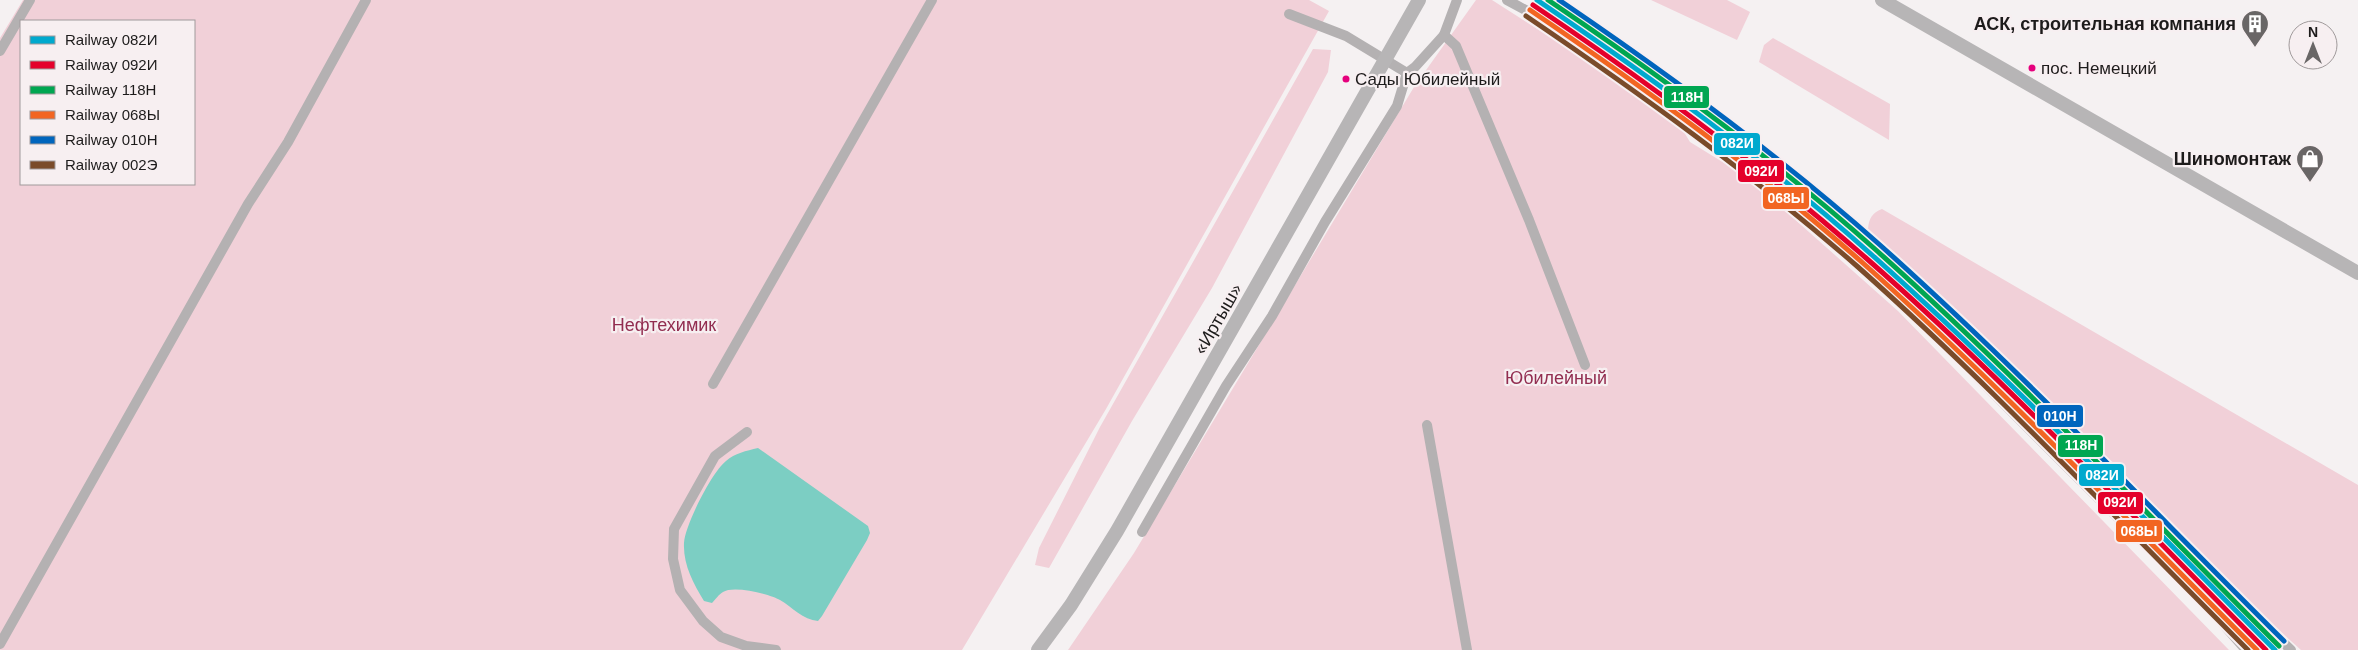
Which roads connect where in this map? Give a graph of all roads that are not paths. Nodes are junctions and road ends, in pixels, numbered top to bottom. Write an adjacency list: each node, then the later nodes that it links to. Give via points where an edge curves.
1 (30, 0): 10 (street)
2 (366, 0): 20 (street)
3 (932, 0): 16 (street)
4 (1419, 0): 11 (main road, «Иртыш»)
5 (1457, 0): 9 (street)
6 (1507, 0): 24 (street, via 1598,56 1698,126 1733,160 1753,170 1808,215 1904,304 2217,617)
7 (1882, 0): 13 (main road)
8 (1289, 14): 11 (street, via 1346,36)
9 (1444, 35): 12 (street); 15 (street, via 1456,46)
10 (0, 51)
11 (1385, 60): 12 (street); 22 (main road, «Иртыш», via 1122,523 1072,605)
12 (1407, 73): 19 (street, via 1397,106 1272,316 1226,386)
13 (2358, 273)
14 (1959, 326): 25 (street)
15 (1585, 365)
16 (713, 384)
17 (1427, 425): 23 (street)
18 (747, 432): 21 (street, via 715,456 674,529 673,559 680,590 703,621 721,637 746,646)
19 (1142, 532)
20 (0, 644)
21 (776, 650)
22 (1038, 650)
23 (1467, 650)
24 (2246, 650)
25 (2291, 650)

